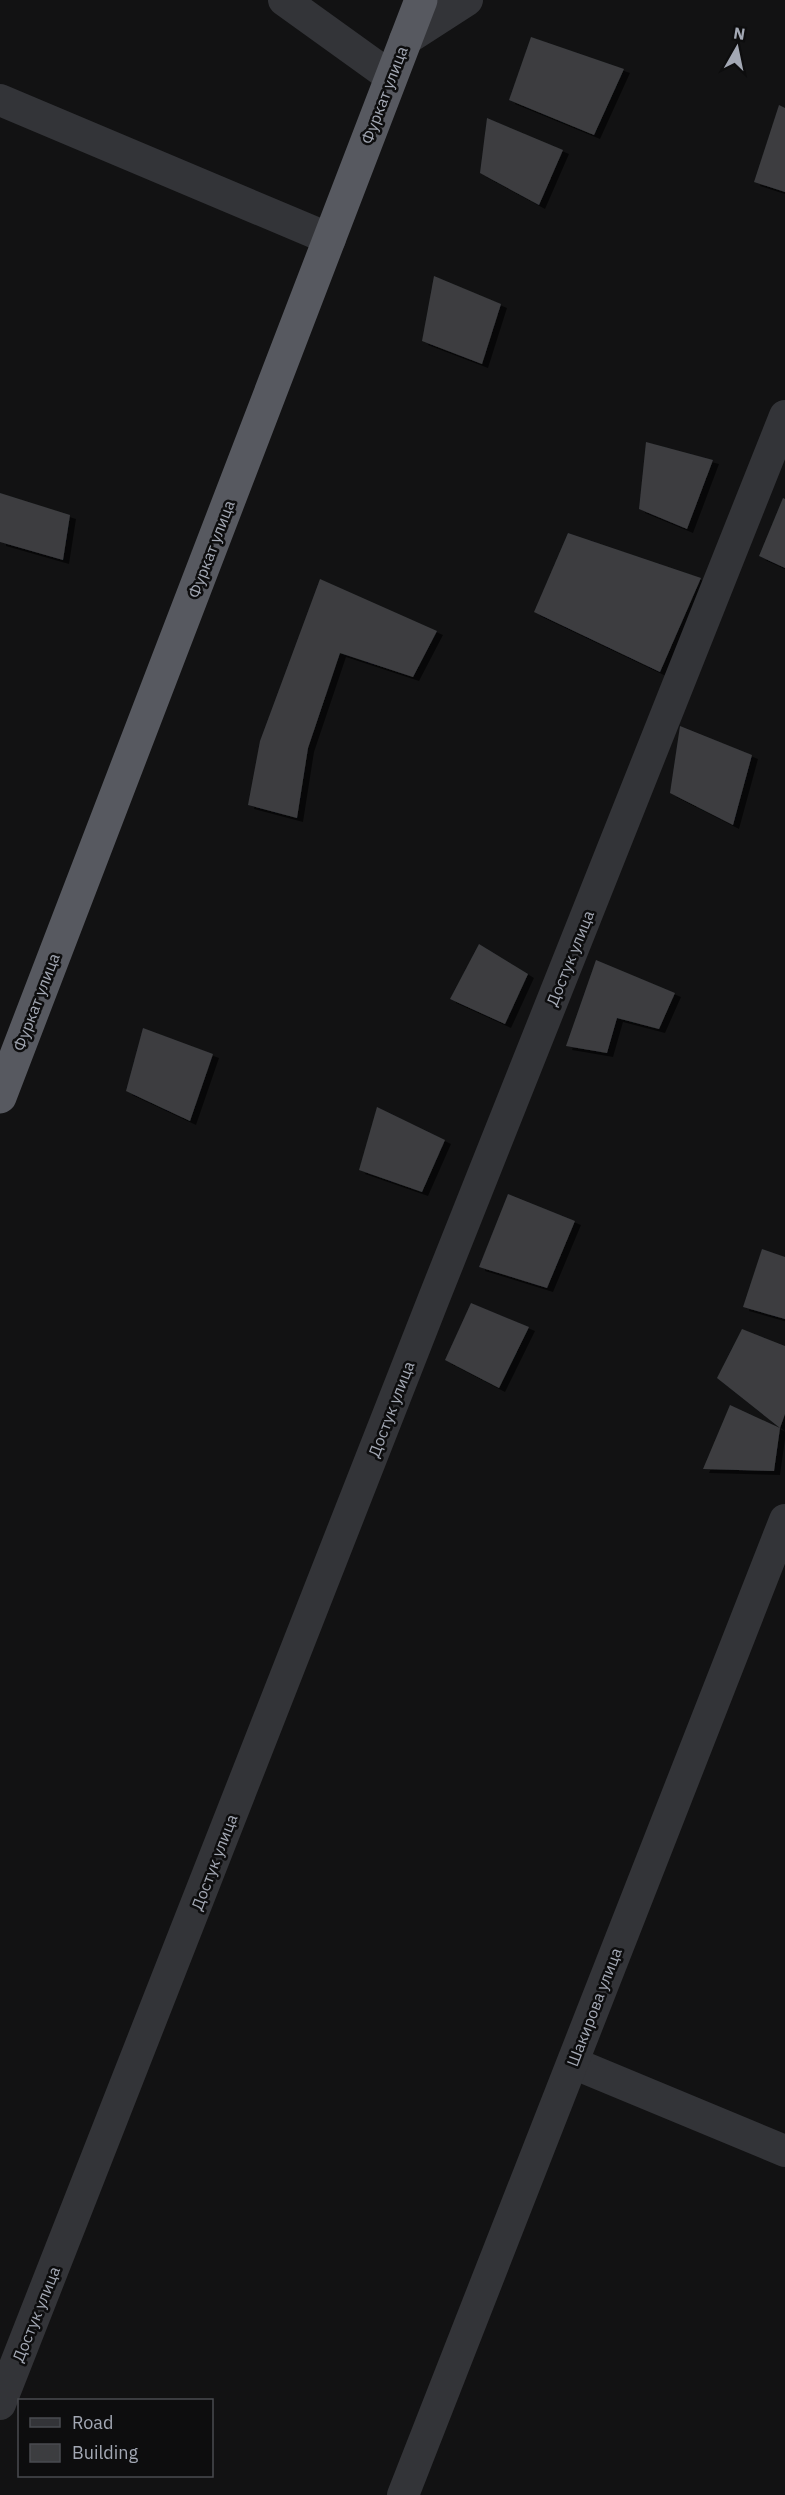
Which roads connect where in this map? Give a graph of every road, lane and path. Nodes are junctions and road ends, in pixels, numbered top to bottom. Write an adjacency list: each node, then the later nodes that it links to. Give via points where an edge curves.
1 (284, 0): 5 (street)
2 (421, 0): 4 (highway, Фуркат улица)
3 (467, 0): 4 (street)
4 (405, 40): 5 (highway, Фуркат улица)
5 (391, 77): 7 (highway, Фуркат улица)
6 (0, 100): 7 (street)
7 (330, 239): 9 (highway, Фуркат улица)
8 (785, 416): 13 (street, Достук улица)
9 (0, 1097)
10 (785, 1520): 11 (street, Шакирова улица)
11 (573, 2062): 12 (street); 14 (street, Шакирова улица)
12 (785, 2151)
13 (0, 2404)
14 (403, 2495)

